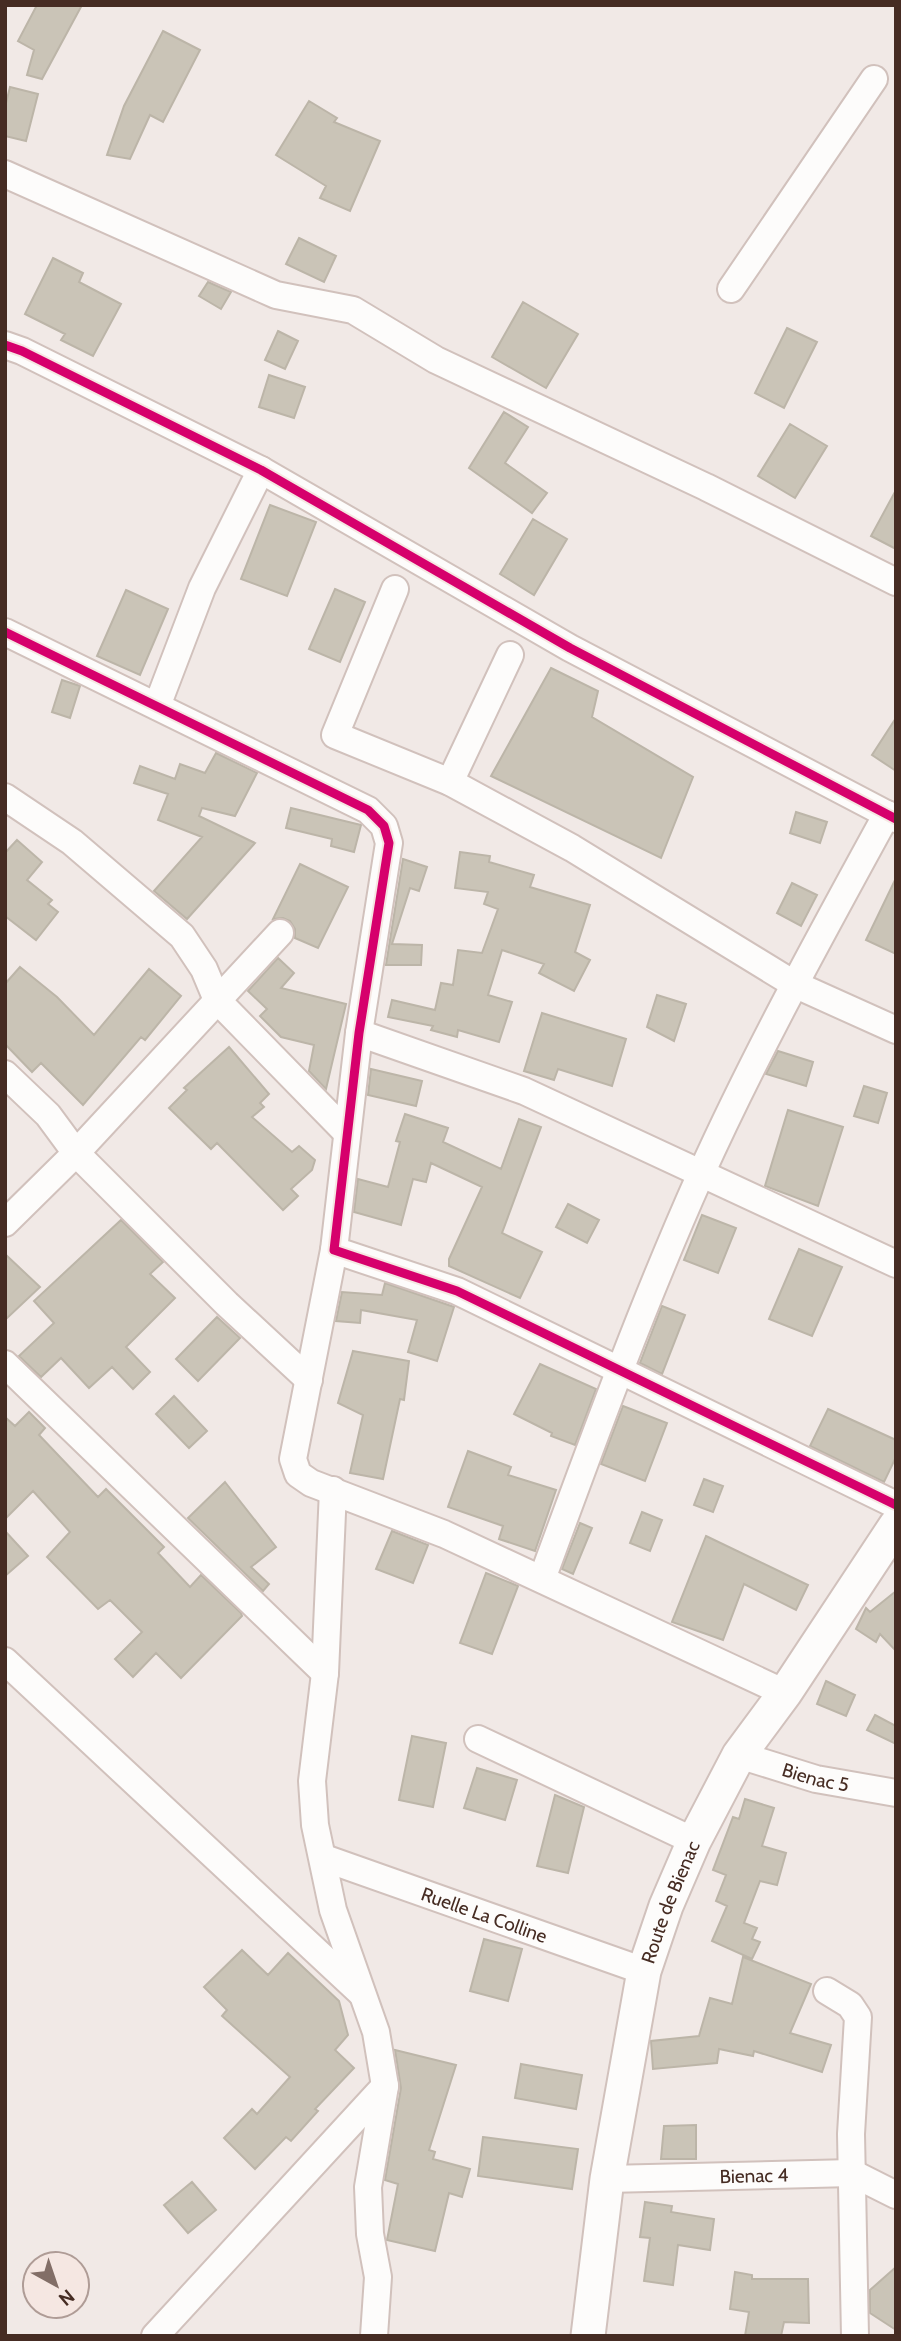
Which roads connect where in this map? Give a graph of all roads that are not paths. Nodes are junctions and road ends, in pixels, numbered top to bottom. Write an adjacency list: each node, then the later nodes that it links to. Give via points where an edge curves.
1 (874, 79): 3 (street)
2 (5, 174): 6 (street, via 276,295 353,310 436,360)
3 (731, 289)
4 (5, 345): 5 (street)
5 (261, 470): 10 (street, via 202,588); 13 (street, via 570,648)
6 (896, 582)
7 (395, 589): 11 (street, via 335,736)
8 (5, 632): 10 (street)
9 (510, 656): 11 (street)
10 (157, 706): 18 (street, via 369,810 384,826 389,843)
11 (450, 782): 15 (street, via 572,848)
12 (5, 797): 16 (street, via 72,842 182,936)
13 (892, 816): 15 (street)
14 (280, 933): 16 (street)
15 (794, 984): 17 (street); 22 (street)
16 (217, 1000): 20 (street); 21 (street)
17 (896, 1030)
18 (359, 1033): 20 (street); 22 (street, via 524,1091)
19 (5, 1074): 21 (street, via 48,1115)
20 (347, 1133): 24 (street)
21 (76, 1153): 23 (street); 28 (street)
22 (701, 1174): 25 (street); 27 (street)
23 (5, 1223)
24 (334, 1250): 27 (street, via 457,1291); 28 (street)
25 (896, 1264)
26 (5, 1364): 34 (street)
27 (618, 1372): 30 (street); 32 (street)
28 (309, 1380): 29 (street, via 293,1459 298,1474)
29 (333, 1490): 32 (street); 34 (street)
30 (896, 1505)
31 (896, 1525): 35 (main road, Route de Bienac)
32 (542, 1579): 35 (street)
33 (5, 1661): 43 (street)
34 (325, 1673): 40 (street, via 313,1781 315,1825)
35 (785, 1693): 37 (main road, Route de Bienac)
36 (478, 1739): 39 (street)
37 (739, 1755): 38 (street, Bienac 5, via 816,1779); 39 (main road, Route de Bienac)
38 (896, 1793)
39 (694, 1841): 41 (main road, Route de Bienac)
40 (324, 1858): 41 (street, Ruelle La Colline); 43 (street, via 334,1910)
41 (644, 1971): 46 (main road, Route de Bienac)
42 (827, 1991): 45 (street, via 850,2005 858,2017)
43 (363, 1995): 44 (street, via 376,2032)
44 (385, 2086): 48 (street); 49 (street, via 368,2187 378,2277)
45 (852, 2173): 46 (street, Bienac 4); 47 (street, Bienac 4); 51 (street)
46 (607, 2179): 50 (main road, Route de Bienac)
47 (896, 2195)
48 (155, 2336)
49 (374, 2336)
50 (589, 2336)
51 (855, 2336)

